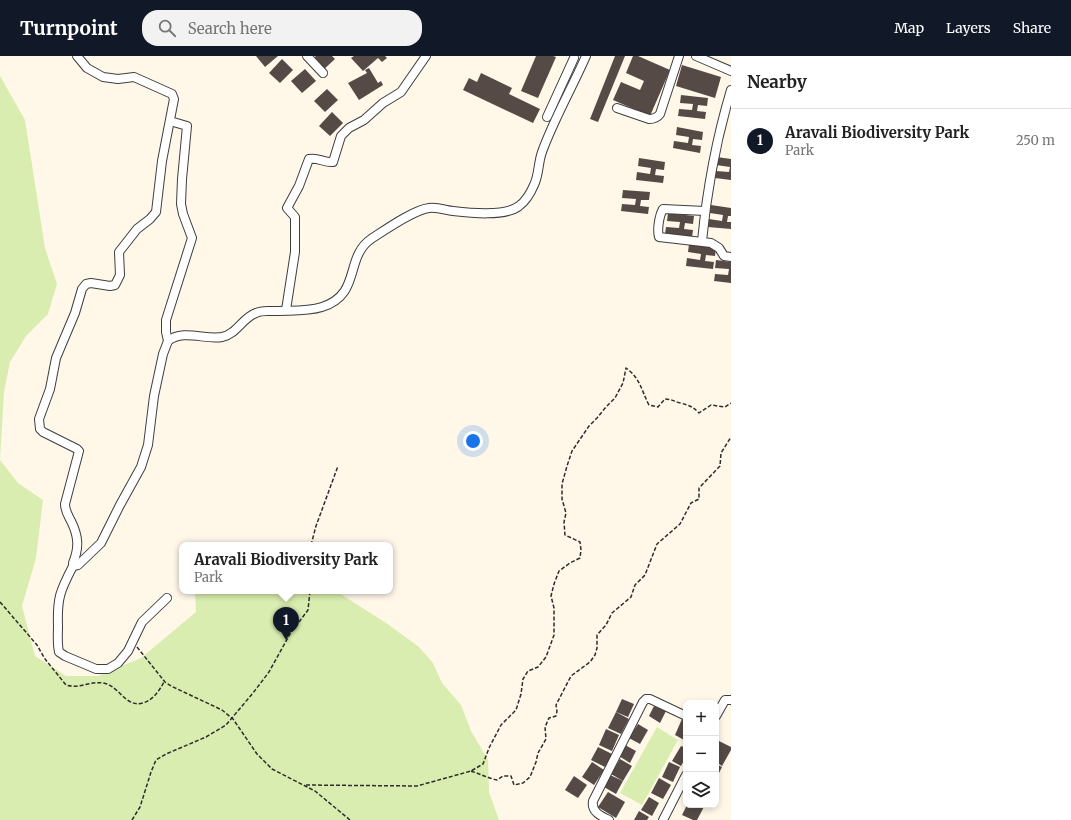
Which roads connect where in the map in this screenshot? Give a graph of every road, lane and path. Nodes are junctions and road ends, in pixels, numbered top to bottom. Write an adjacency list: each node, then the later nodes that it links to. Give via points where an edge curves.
1 (77, 56): 13 (street, via 87,68 103,77 134,77 172,94 174,99)
2 (307, 56): 9 (street)
3 (426, 56): 17 (street, via 401,92 383,103 364,120 348,128 341,136 333,162 309,159 287,208 295,217 295,252)
4 (586, 56): 17 (street, via 545,142 535,184 519,206 513,210 499,212 456,212 427,208 416,212 376,236 363,247 348,287 335,301 310,310)
5 (679, 56): 11 (street, via 657,117 649,119)
6 (697, 56): 8 (street)
7 (572, 57): 12 (street)
8 (731, 72)
9 (323, 73)
10 (731, 90): 14 (street, via 720,131)
11 (617, 108)
12 (547, 117)
13 (170, 121): 18 (street, via 187,126 181,204 192,238 165,326); 23 (street, via 156,212 137,229 119,252 120,275 115,285 91,283 82,289 56,358 50,389 39,419 43,432 79,451 65,504 78,541)
14 (705, 211): 15 (street); 15 (street, via 662,209 658,233 661,238)
15 (702, 242): 16 (street, via 711,243 719,248 724,256)
16 (731, 257)
17 (286, 310): 18 (street, via 256,312 235,330 221,337 179,336)
18 (168, 341): 23 (street, via 154,396 148,445 141,468 101,543)
19 (731, 403): 31 (path, via 725,406 711,405 699,413 690,405 674,399 665,399 658,407 649,405 639,381 626,368 623,383 615,398 589,426 572,451 562,484 562,499 566,513 565,535 580,542 581,550 580,558 559,571 554,584 551,596 554,608 554,635 546,657 538,667 528,671 523,679 522,694 516,710 501,725 483,764)
20 (731, 437): 31 (path, via 721,453 720,466 699,488 699,499 691,504 680,524 657,544 645,574 635,585 631,597 612,613 597,635 598,648 595,655 571,676 556,705 556,716 549,718 545,728 546,739 530,777 523,783 514,785 511,776 503,776 497,780)
21 (338, 466): 22 (path)
22 (311, 542)
23 (74, 566): 26 (street, via 58,602 59,652 96,669 108,669 118,663)
24 (310, 594): 30 (path, via 308,610 290,634 269,672)
25 (167, 598): 26 (street, via 142,622)
26 (133, 642): 30 (path, via 170,686 222,710)
27 (731, 700): 28 (street, via 725,700)
28 (719, 711)
29 (683, 715): 36 (street, via 650,699 643,702 593,801 594,811)
30 (233, 719): 33 (path, via 257,754 272,769); 34 (path, via 206,737 156,760 140,807)
31 (471, 770): 33 (path, via 417,786)
32 (683, 781): 37 (street)
33 (306, 786): 35 (path)
34 (132, 820)
35 (350, 820)
36 (609, 820)
37 (663, 820)

